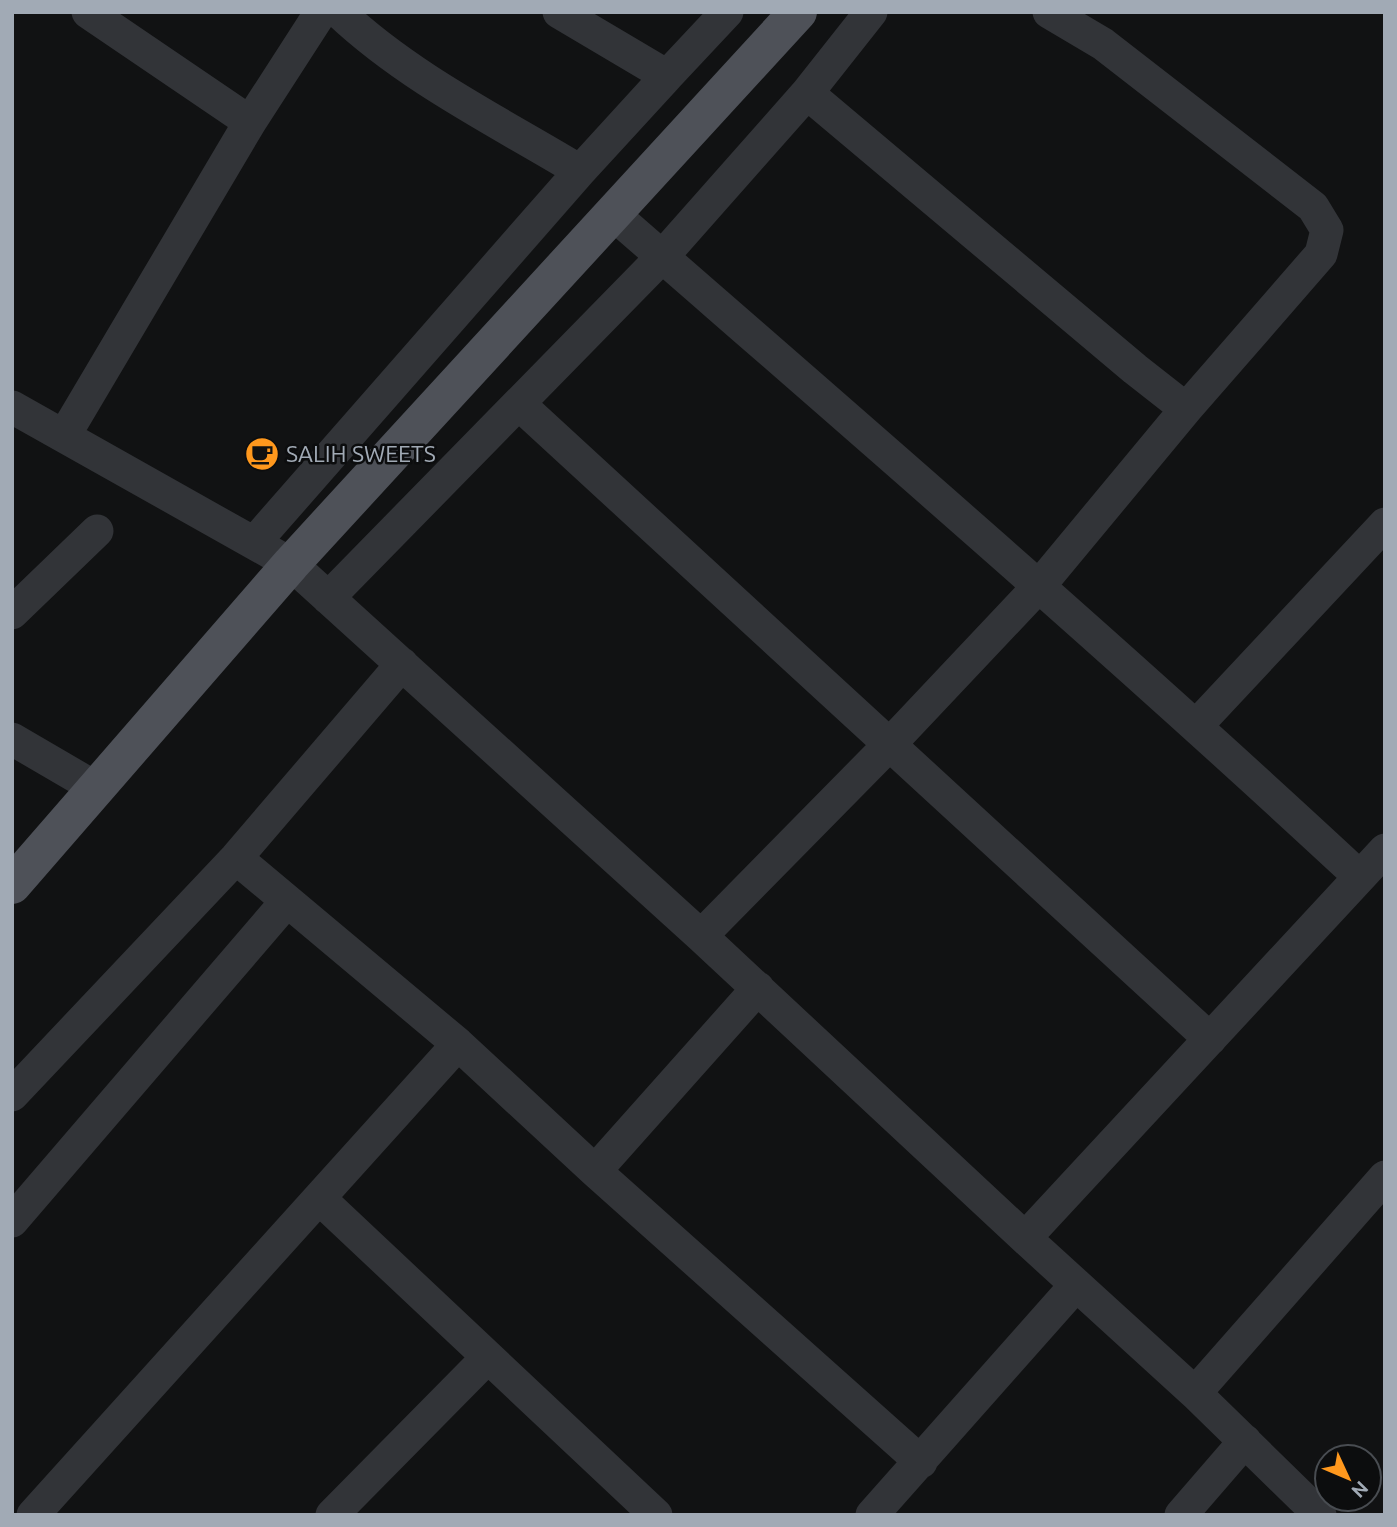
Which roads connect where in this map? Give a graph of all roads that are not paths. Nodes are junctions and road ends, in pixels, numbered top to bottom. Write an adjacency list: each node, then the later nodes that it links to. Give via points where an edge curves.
1 (88, 12): 11 (street)
2 (321, 12): 11 (street)
3 (339, 12): 12 (street, via 381,48)
4 (559, 12): 9 (street)
5 (727, 12): 9 (street)
6 (798, 12): 13 (main road)
7 (871, 12): 10 (street)
8 (1049, 12): 17 (street, via 1103,44 1314,207 1327,230 1321,254)
9 (667, 76): 12 (street)
10 (807, 93): 14 (street); 17 (street)
11 (250, 122): 18 (street)
12 (580, 171): 21 (street)
13 (612, 213): 14 (street); 22 (main road)
14 (662, 257): 15 (street); 23 (street)
15 (519, 404): 24 (street); 29 (street)
16 (12, 407): 18 (street)
17 (1186, 409): 23 (street)
18 (64, 436): 21 (street)
19 (1385, 524): 27 (street)
20 (97, 531): 25 (street)
21 (254, 543): 22 (street)
22 (291, 564): 24 (street); 30 (main road)
23 (1040, 585): 27 (street); 29 (street)
24 (328, 598): 26 (street)
25 (12, 613)
26 (402, 664): 32 (street); 36 (street)
27 (1197, 726): 33 (street)
28 (12, 739): 30 (street)
29 (889, 744): 36 (street); 38 (street)
30 (96, 788): 34 (main road)
31 (1385, 850): 33 (street)
32 (236, 858): 35 (street); 40 (street)
33 (1360, 877): 38 (street)
34 (12, 885)
35 (287, 901): 39 (street); 44 (street)
36 (701, 936): 37 (street)
37 (758, 988): 41 (street); 45 (street)
38 (1210, 1039): 45 (street)
39 (458, 1044): 41 (street); 43 (street)
40 (12, 1095)
41 (595, 1171): 50 (street)
42 (1385, 1177): 48 (street)
43 (319, 1198): 47 (street); 53 (street)
44 (12, 1221)
45 (1025, 1238): 46 (street)
46 (1076, 1285): 48 (street); 50 (street)
47 (488, 1357): 52 (street); 54 (street)
48 (1195, 1393): 49 (street)
49 (1245, 1441): 56 (street); 57 (street)
50 (921, 1462): 55 (street)
51 (12, 1497): 53 (street)
52 (337, 1513)
53 (32, 1515)
54 (656, 1515)
55 (872, 1515)
56 (1181, 1515)
57 (1320, 1515)

